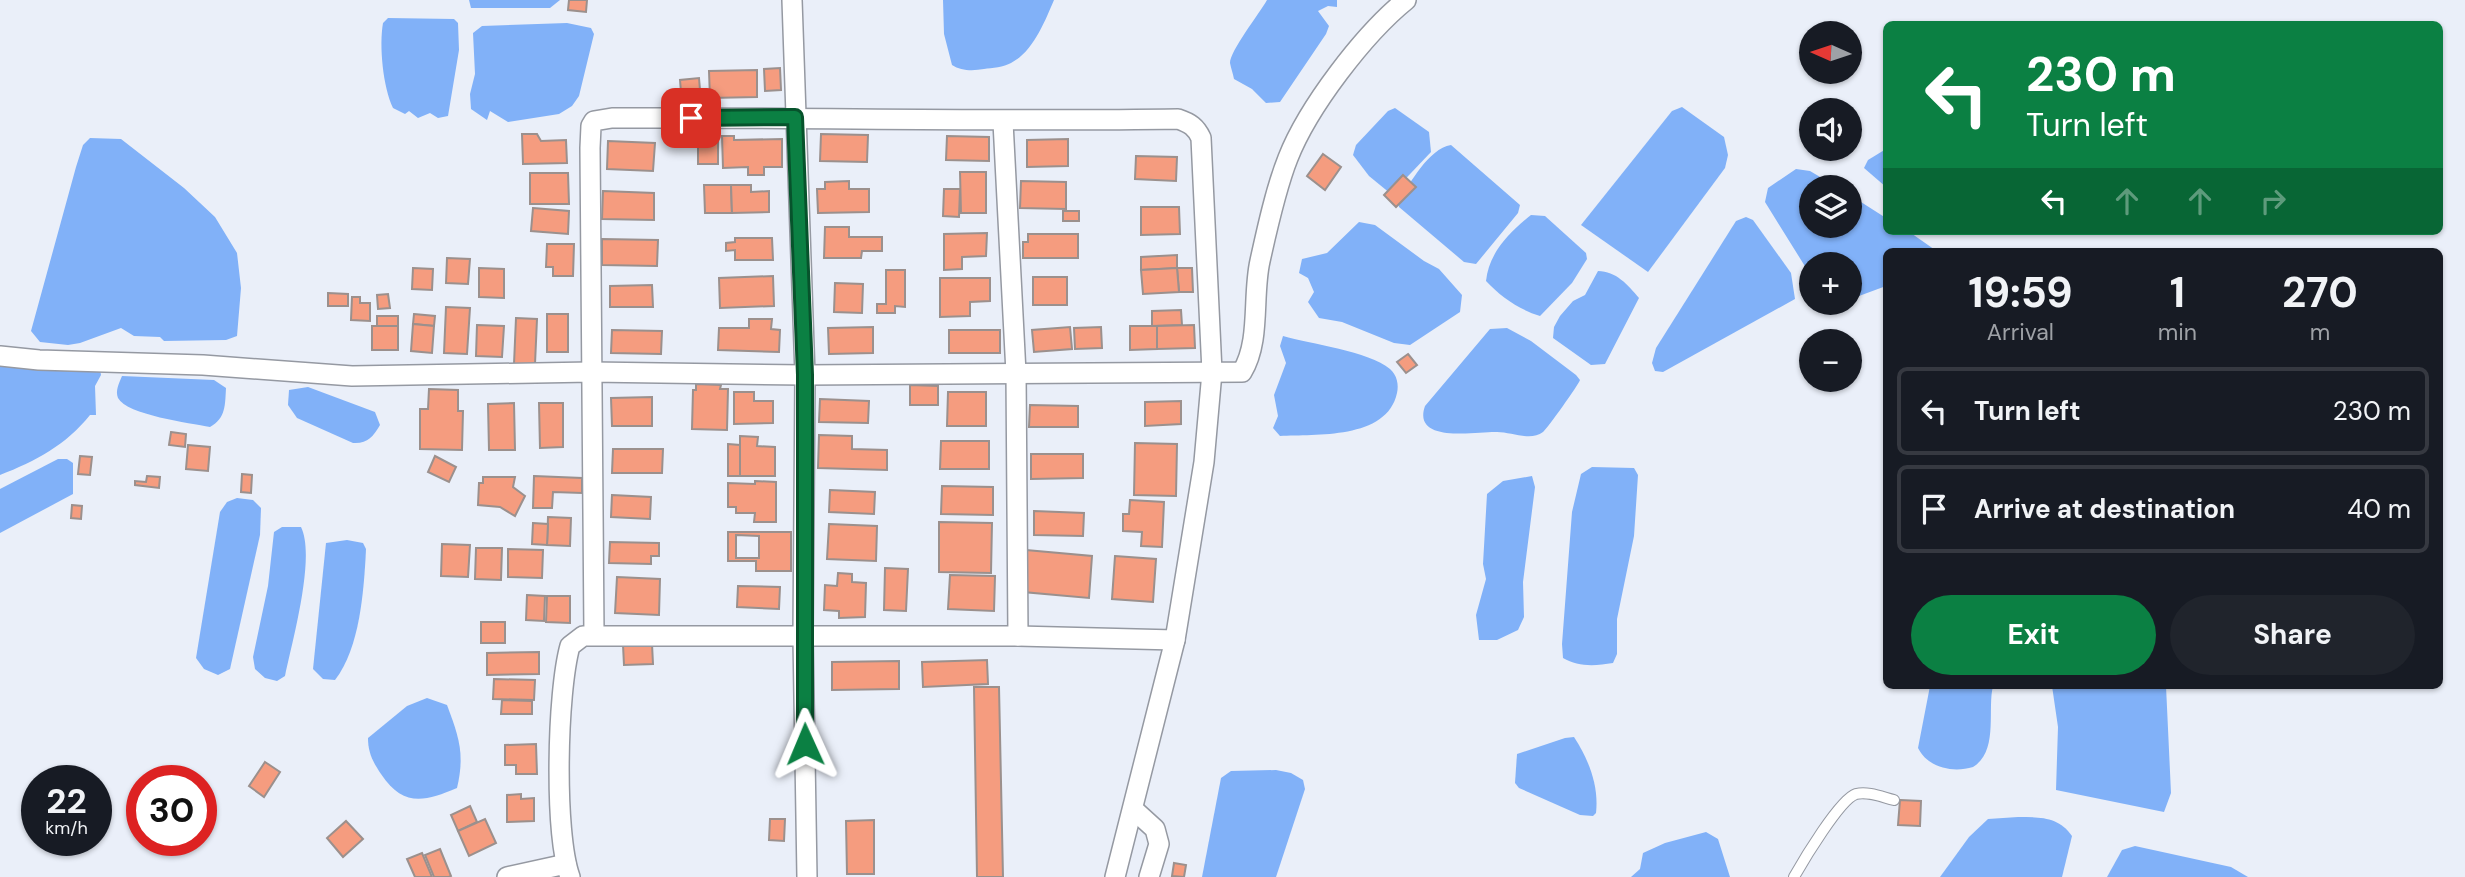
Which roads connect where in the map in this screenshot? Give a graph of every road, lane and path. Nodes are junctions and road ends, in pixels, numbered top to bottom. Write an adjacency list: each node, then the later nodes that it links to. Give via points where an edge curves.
1 (792, 0): 3 (street)
2 (1406, 0): 7 (street, via 1343,70 1288,158 1259,263 1247,363 1242,372)
3 (795, 117): 4 (street); 6 (street, via 594,121 590,148); 9 (street)
4 (1003, 121): 7 (street, via 1178,119 1196,129); 8 (street)
5 (0, 356): 6 (street, via 352,376)
6 (592, 372): 9 (street); 10 (street)
7 (1212, 372): 8 (street); 13 (street, via 1204,463)
8 (1016, 373): 9 (street); 11 (street)
9 (805, 375): 12 (street)
10 (594, 635): 12 (street); 16 (street, via 575,639 566,661 560,796)
11 (1018, 636): 12 (street); 13 (street)
12 (803, 637): 18 (street)
13 (1175, 640): 15 (street)
14 (1894, 800): 21 (lane, via 1869,793 1851,796 1820,833)
15 (1133, 809): 19 (street); 20 (street, via 1154,829 1159,844)
16 (568, 871): 17 (street)
17 (507, 877)
18 (807, 877)
19 (1115, 877)
20 (1149, 877)
21 (1794, 877)

